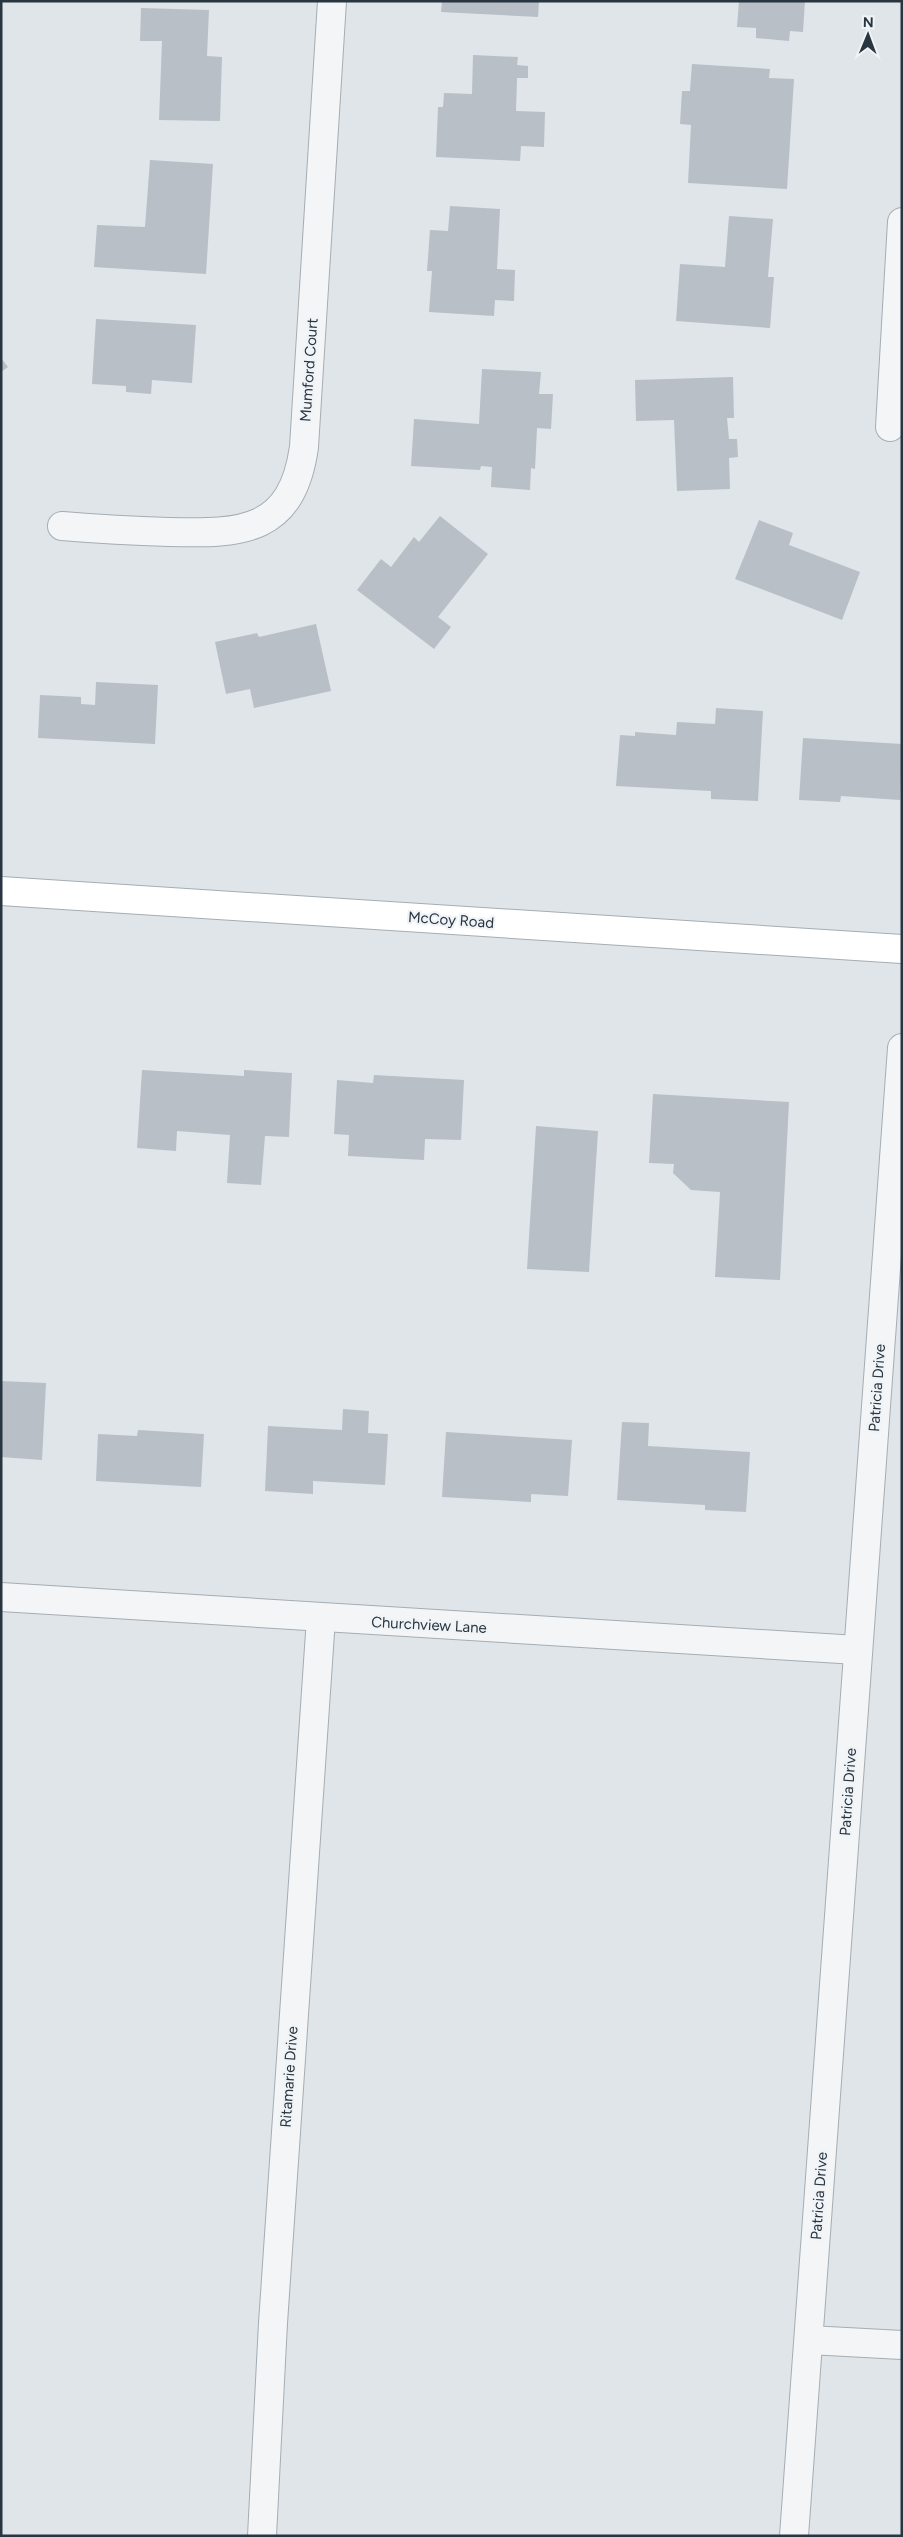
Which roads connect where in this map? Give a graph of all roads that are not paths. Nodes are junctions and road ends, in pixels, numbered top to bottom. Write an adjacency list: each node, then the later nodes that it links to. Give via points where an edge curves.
1 (332, 1): 4 (street, Mumford Court, via 304,447 301,469 291,494 275,512 255,526 231,532 124,531)
2 (902, 222): 3 (street)
3 (890, 427)
4 (62, 526)
5 (1, 891): 6 (main road, McCoy Road)
6 (902, 949)
7 (902, 1048): 10 (street, Patricia Drive)
8 (1, 1597): 9 (street, Churchview Lane)
9 (321, 1618): 10 (street, Churchview Lane); 13 (street, Ritamarie Drive, via 272,2323)
10 (858, 1650): 11 (street, Patricia Drive)
11 (809, 2340): 12 (street); 14 (street, Patricia Drive)
12 (902, 2345)
13 (262, 2536)
14 (794, 2536)

